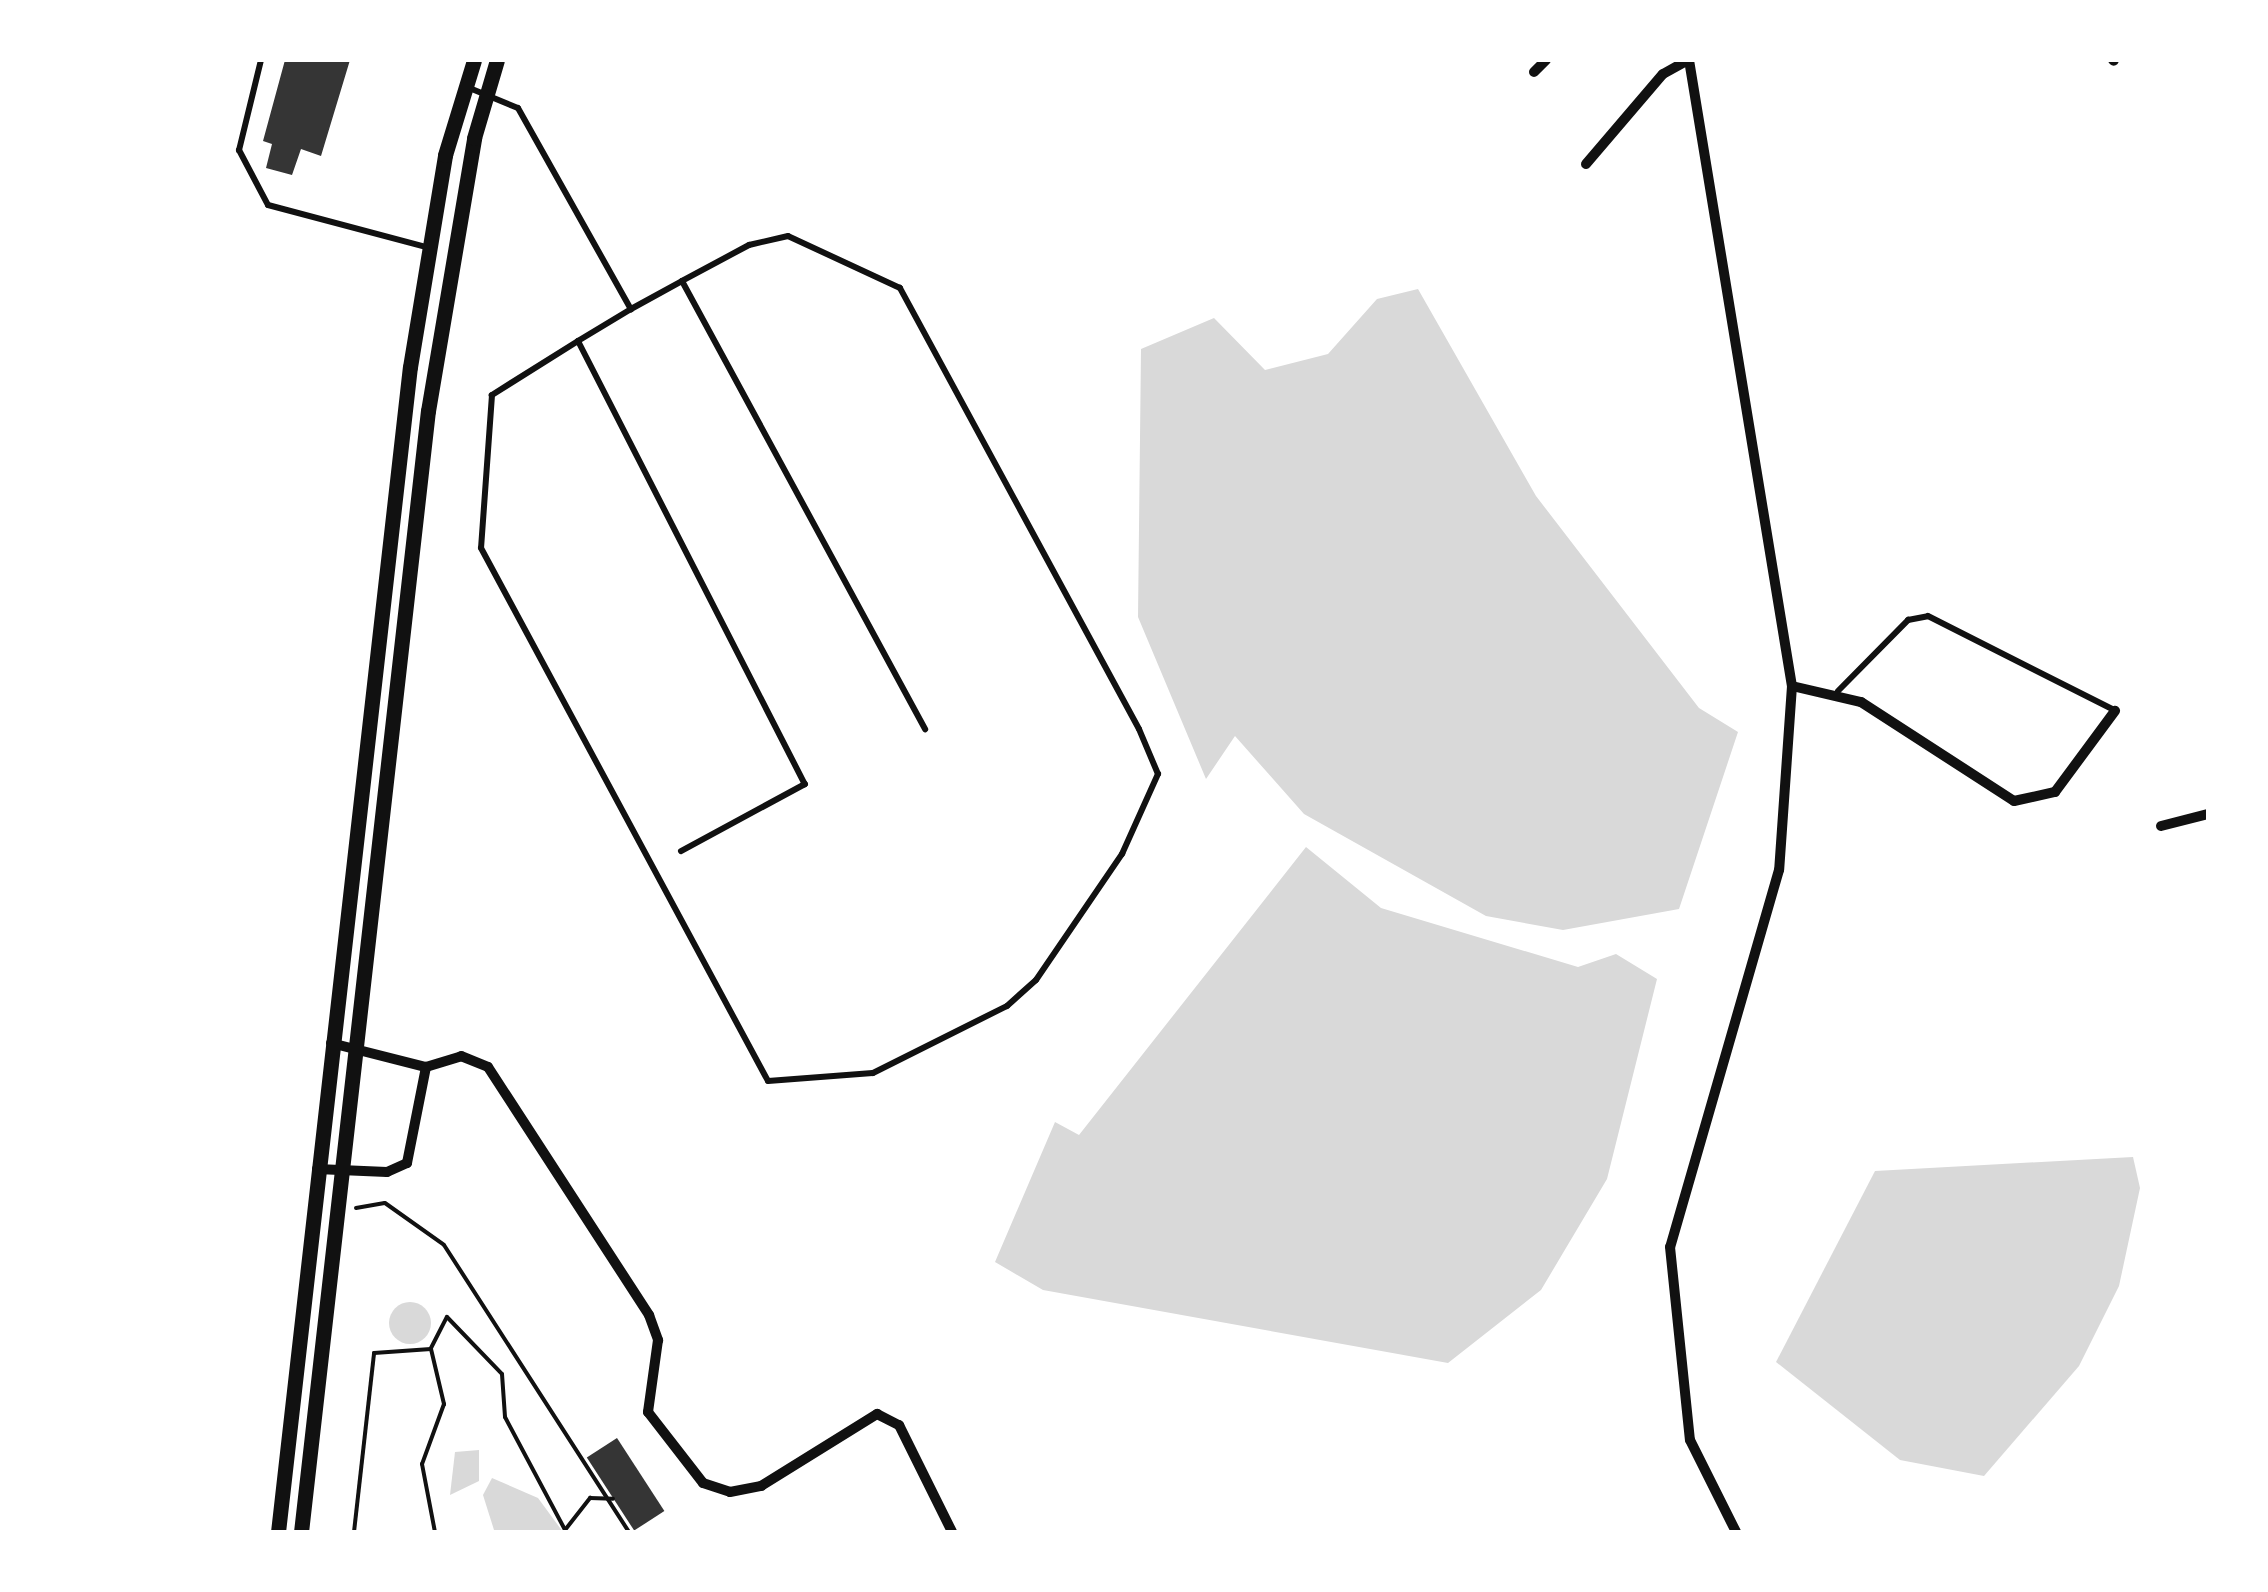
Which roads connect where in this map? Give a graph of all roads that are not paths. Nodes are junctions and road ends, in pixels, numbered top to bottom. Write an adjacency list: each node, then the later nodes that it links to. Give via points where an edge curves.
1 (261, 60): 10 (lane, via 238,150 268,205)
2 (474, 60): 7 (main road)
3 (497, 60): 8 (main road)
4 (1546, 60): 6 (street)
5 (1689, 60): 9 (street, via 1664,74); 14 (street)
6 (1534, 72)
7 (466, 87): 8 (lane); 10 (main road)
8 (486, 94): 12 (lane, via 518,108); 22 (main road, via 445,283)
9 (1586, 164)
10 (426, 247): 21 (main road)
11 (682, 281): 12 (lane); 13 (lane, via 749,245 788,236 900,288 1139,729 1158,774 1122,854 1036,980 1006,1006 873,1073 768,1082 481,548 492,394); 17 (lane)
12 (631, 309): 13 (lane)
13 (578, 341): 20 (lane, via 805,784)
14 (1792, 686): 15 (street); 29 (street, via 1778,870 1670,1247 1690,1440)
15 (1838, 691): 16 (lane, via 1908,620 1928,616); 16 (street, via 2014,801 2055,792)
16 (2115, 711)
17 (926, 729)
18 (2208, 814): 19 (street)
19 (2161, 826)
20 (681, 852)
21 (332, 1043): 22 (street); 24 (main road)
22 (354, 1047): 23 (street); 25 (main road)
23 (426, 1067): 25 (street, via 406,1164); 28 (street, via 461,1056 488,1067 658,1340 648,1412 703,1483 730,1492 762,1486 877,1414 899,1425)
24 (317, 1169): 25 (street); 26 (main road)
25 (342, 1171): 27 (main road)
26 (278, 1532)
27 (300, 1532)
28 (952, 1532)
29 (1736, 1532)

